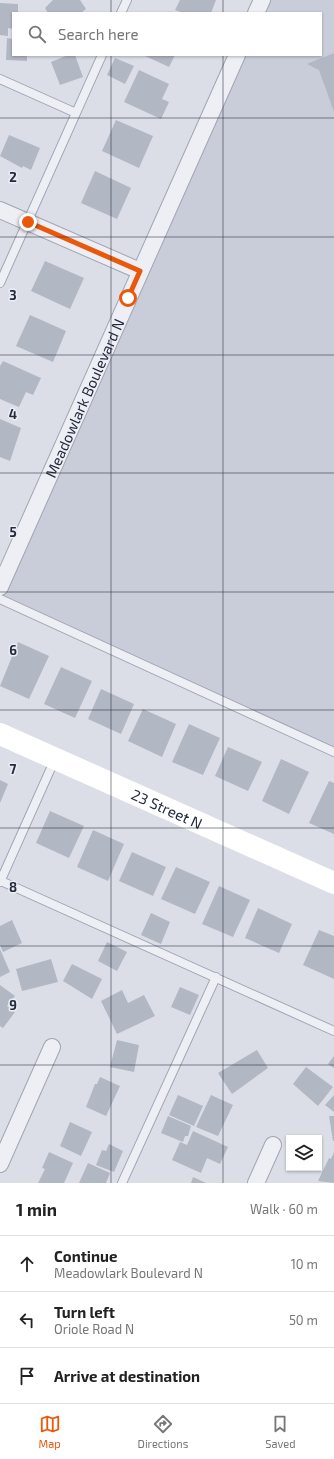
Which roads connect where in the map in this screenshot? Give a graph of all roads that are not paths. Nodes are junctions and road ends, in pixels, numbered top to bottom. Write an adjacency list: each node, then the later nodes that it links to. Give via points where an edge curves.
1 (126, 0): 3 (lane)
2 (262, 0): 4 (street)
3 (121, 12)
4 (256, 12)
5 (102, 56): 8 (lane)
6 (237, 56): 11 (street, Meadowlark Boulevard N)
7 (0, 79): 8 (lane)
8 (76, 113): 10 (lane)
9 (0, 210): 10 (street)
10 (28, 222): 11 (street); 12 (lane)
11 (140, 271): 13 (street, Meadowlark Boulevard N)
12 (0, 283)
13 (0, 587)
14 (0, 599): 16 (lane)
15 (0, 734): 17 (street, 23 Street N)
16 (334, 752)
17 (55, 758): 18 (lane); 19 (street, 23 Street N)
18 (0, 882): 20 (lane)
19 (334, 883)
20 (216, 977): 21 (lane); 25 (lane)
21 (334, 1031)
22 (52, 1047): 24 (street)
23 (273, 1145): 26 (street)
24 (0, 1164)
25 (122, 1183)
26 (256, 1183)

